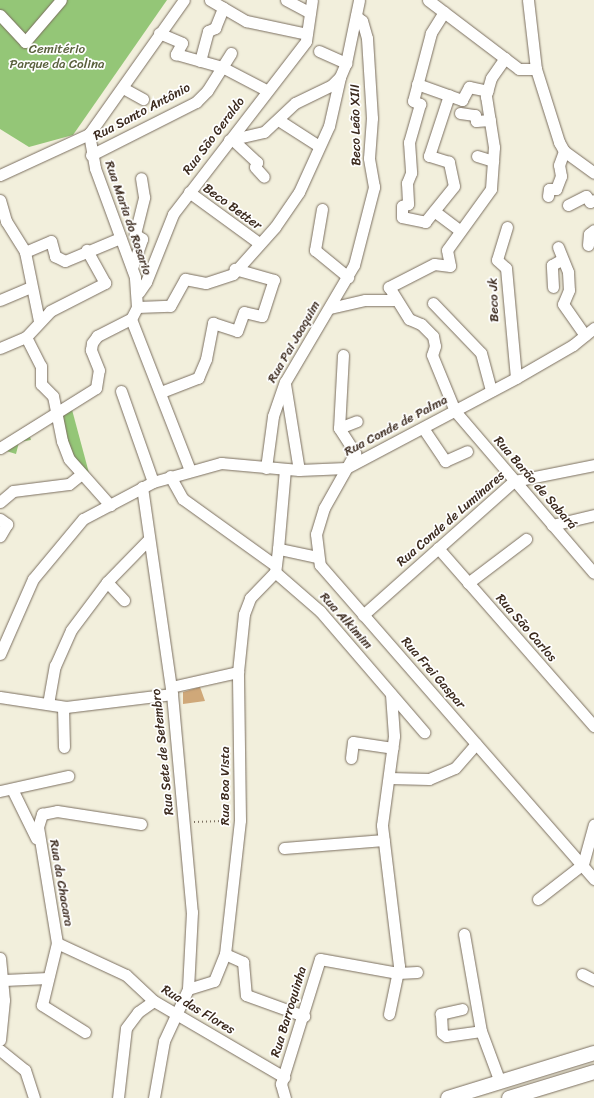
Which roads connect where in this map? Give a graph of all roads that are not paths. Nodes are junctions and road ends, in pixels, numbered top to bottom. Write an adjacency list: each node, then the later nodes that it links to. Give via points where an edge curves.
1 (61, 0): 12 (street, via 25,42)
2 (184, 0): 13 (street)
3 (210, 0): 9 (street)
4 (286, 0): 11 (street)
5 (312, 0): 11 (street, Rua São Geraldo)
6 (428, 0): 10 (street)
7 (528, 0): 21 (street)
8 (358, 7): 19 (street); 60 (street, Beco Leão XIII, via 367,38 372,118 369,158 374,187)
9 (223, 8): 14 (street, via 246,21); 18 (street, via 215,28 208,31)
10 (444, 12): 17 (street); 23 (street, via 431,33)
11 (310, 13): 14 (street, Rua São Geraldo)
12 (0, 15)
13 (159, 33): 18 (street, via 182,43 176,54); 24 (street)
14 (307, 34): 25 (street, Rua São Geraldo, via 294,59)
15 (319, 51): 19 (street)
16 (232, 53): 20 (street, Rua Santo Antônio)
17 (505, 58): 21 (street, via 519,69); 26 (street)
18 (200, 61): 20 (street)
19 (346, 63): 22 (street)
20 (222, 67): 25 (street); 36 (street, Rua Santo Antônio, via 196,102)
21 (536, 69): 35 (street)
22 (340, 77): 31 (street, via 332,85 295,103); 34 (street, via 335,111)
23 (417, 84): 27 (street); 49 (street, via 413,101 420,104 409,142 408,204 402,206 402,217 425,222)
24 (123, 88): 28 (street); 32 (street)
25 (266, 90): 33 (street, Rua São Geraldo)
26 (488, 91): 27 (street, via 469,87 462,100); 30 (street)
27 (449, 95): 49 (street, via 429,156 449,162 454,186)
28 (143, 99)
29 (460, 114): 30 (street, via 475,115 476,121)
30 (490, 120): 38 (street)
31 (280, 121): 33 (street, via 250,138); 34 (street)
32 (89, 134): 36 (street, Rua Maria do Rosario); 40 (street)
33 (231, 140): 42 (street, via 257,162 255,167); 43 (street, Rua São Geraldo)
34 (319, 146): 55 (street, via 299,192)
35 (564, 151): 39 (street); 44 (street, via 559,164 561,176 556,189 549,189)
36 (92, 155): 54 (street, Rua Maria do Rosario)
37 (477, 156): 38 (street)
38 (493, 161): 52 (street, via 491,189)
39 (594, 173)
40 (0, 175)
41 (141, 178): 62 (street, via 144,196 135,234 142,239)
42 (264, 178)
43 (190, 192): 55 (street, Beco Better); 67 (street, Rua São Geraldo, via 167,225 146,282)
44 (548, 196)
45 (0, 200): 50 (street)
46 (594, 200): 47 (street, via 590,202 586,196)
47 (568, 205)
48 (322, 209): 64 (street, via 315,250)
49 (434, 211): 52 (street)
50 (4, 225): 59 (street)
51 (507, 227): 79 (street, Beco Jk, via 497,260 506,268)
52 (459, 230): 69 (street, via 447,250 450,266 434,264 389,287)
53 (594, 230): 56 (street, via 589,234)
54 (120, 238): 58 (street); 62 (street, Rua Maria do Rosario)
55 (259, 243): 63 (street)
56 (588, 245)
57 (558, 247): 61 (street)
58 (87, 250): 59 (street, via 77,258 65,261 55,256 51,241); 74 (street, via 105,283 50,311)
59 (25, 252): 65 (street)
60 (356, 259): 64 (street, Rua Pai Joaquim)
61 (561, 260): 66 (street, via 552,265); 75 (street, via 568,272 569,290 563,304)
62 (132, 268): 67 (street, Rua Maria do Rosario)
63 (235, 269): 71 (street, via 221,280 206,283 185,278 170,306); 83 (street, via 274,280 262,316 244,312 236,331 213,323 206,359 198,378)
64 (348, 277): 72 (street, Rua Pai Joaquim)
65 (31, 287): 68 (street); 74 (street)
66 (553, 287)
67 (139, 292): 71 (street, Rua Maria do Rosario)
68 (0, 300)
69 (394, 300): 72 (street, via 365,300); 84 (street, Rua Barão de Sabará, via 409,319 422,324 433,336 436,346 432,354)
70 (433, 303): 82 (street, via 481,353)
71 (137, 307): 73 (street, Rua Maria do Rosario)
72 (330, 308): 80 (street, Rua Pai Joaquim)
73 (131, 319): 83 (street); 85 (street, via 97,336 92,343 91,350 99,370 96,388)
74 (39, 321): 76 (street)
75 (589, 332): 79 (street, Rua Conde de Palma)
76 (26, 337): 77 (street); 85 (street, via 41,366 42,384 53,396)
77 (0, 348)
78 (343, 355): 87 (street)
79 (516, 378): 82 (street, Rua Conde de Palma)
80 (285, 382): 92 (street, Rua Pai Joaquim, via 273,416); 96 (street)
81 (121, 391): 100 (street)
82 (491, 391): 84 (street, Rua Conde de Palma)
83 (161, 392): 95 (street)
84 (455, 411): 88 (street, Rua Conde de Palma); 99 (street, Rua Barão de Sabará)
85 (55, 412): 89 (street); 97 (street, via 62,440)
86 (357, 422): 87 (street)
87 (339, 428): 93 (street, via 355,453)
88 (423, 428): 90 (street, via 445,461); 93 (street, Rua Conde de Palma)
89 (0, 448)
90 (467, 451)
91 (594, 465): 99 (street, Rua Conde de Luminares)
92 (266, 468): 94 (street, Rua Conde de Palma); 95 (street, Rua Conde de Palma, via 221,463)
93 (346, 468): 96 (street, Rua Conde de Palma); 112 (street, via 324,508 316,534)
94 (285, 469): 96 (street, Rua Conde de Palma); 111 (street)
95 (190, 470): 98 (street, Rua Conde de Palma)
96 (299, 470)
97 (80, 475): 102 (street, via 69,484 13,491); 103 (street)
98 (170, 476): 100 (street, Rua Conde de Palma); 113 (street, Rua Alkimim, via 183,499)
99 (514, 481): 106 (street, Rua Barão de Sabará); 110 (street, Rua Conde de Luminares)
100 (153, 482): 101 (street, Rua Conde de Palma)
101 (142, 487): 103 (street, Rua Conde de Palma); 109 (street, Rua Sete de Setembro)
102 (0, 502)
103 (110, 505): 119 (street, Rua Conde de Palma, via 83,519 33,579)
104 (594, 515): 106 (street)
105 (0, 519): 107 (street, via 7,524)
106 (552, 525): 114 (street, Rua Barão de Sabará)
107 (0, 536)
108 (526, 539): 116 (street)
109 (148, 540): 115 (street); 121 (street, Rua Sete de Setembro)
110 (438, 548): 116 (street, Rua São Carlos); 118 (street, Rua Conde de Luminares)
111 (278, 549): 112 (street); 113 (street)
112 (317, 557): 118 (street, Rua Frei Gaspar)
113 (275, 568): 120 (street, Rua Boa Vista, via 250,598 244,614); 122 (street, Rua Alkimim, via 320,611)
114 (594, 573)
115 (107, 582): 117 (street); 124 (street, via 71,630 55,666)
116 (468, 583): 126 (street, Rua São Carlos)
117 (124, 600)
118 (363, 615): 128 (street, Rua Frei Gaspar)
119 (0, 654)
120 (238, 672): 121 (street); 146 (street, Rua Boa Vista, via 240,820)
121 (172, 690): 125 (street); 154 (street, Rua Sete de Setembro, via 192,912)
122 (392, 694): 127 (street, Rua Alkimim); 130 (street)
123 (0, 697): 124 (street)
124 (48, 704): 125 (street)
125 (63, 707): 129 (street)
126 (594, 726)
127 (424, 732)
128 (476, 744): 133 (street, via 455,768 429,779); 141 (street, Rua Frei Gaspar)
129 (64, 747)
130 (393, 748): 131 (street, via 353,742); 133 (street)
131 (351, 758)
132 (68, 776): 134 (street)
133 (389, 778): 138 (street, via 382,825)
134 (12, 789): 135 (street); 139 (street)
135 (0, 791)
136 (141, 824): 139 (street, Rua da Chacara, via 57,811 42,814 38,827)
137 (594, 824): 141 (street)
138 (384, 840): 140 (street); 149 (street)
139 (40, 846): 145 (street, Rua da Chacara)
140 (284, 848)
141 (583, 864): 142 (street, Rua Frei Gaspar); 143 (street)
142 (594, 879)
143 (538, 899)
144 (464, 934): 160 (street)
145 (57, 943): 151 (street, Rua da Chacara); 155 (street, Rua das Flores, via 126,975)
146 (225, 954): 154 (street, Rua Boa Vista, via 214,981); 159 (street, via 243,962 246,995)
147 (0, 958): 152 (street)
148 (417, 972): 149 (street, Rua Barroquinha)
149 (398, 973): 158 (street); 159 (street, Rua Barroquinha, via 320,959)
150 (582, 974): 153 (street)
151 (48, 978): 152 (street); 161 (street, Rua da Chacara, via 42,1005)
152 (4, 980): 162 (street)
153 (594, 980)
154 (188, 989): 157 (street, Rua Sete de Setembro)
155 (154, 1001): 157 (street, Rua das Flores); 169 (street, via 138,1012 126,1028)
156 (462, 1008): 160 (street, via 442,1014 442,1033 446,1036)
157 (177, 1014): 166 (street, Rua das Flores); 170 (street, Rua Sete de Setembro, via 164,1041)
158 (390, 1014)
159 (304, 1016): 166 (street, Rua Barroquinha)
160 (481, 1031): 167 (street)
161 (85, 1032)
162 (0, 1040)
163 (0, 1050): 168 (street, via 25,1070)
164 (594, 1053): 167 (main road)
165 (594, 1072): 173 (main road)
166 (284, 1077): 171 (street, Rua Barroquinha, via 281,1084)
167 (500, 1082): 172 (main road)
168 (34, 1098)
169 (118, 1098)
170 (154, 1098)
171 (285, 1098)
172 (448, 1098)
173 (509, 1098)

